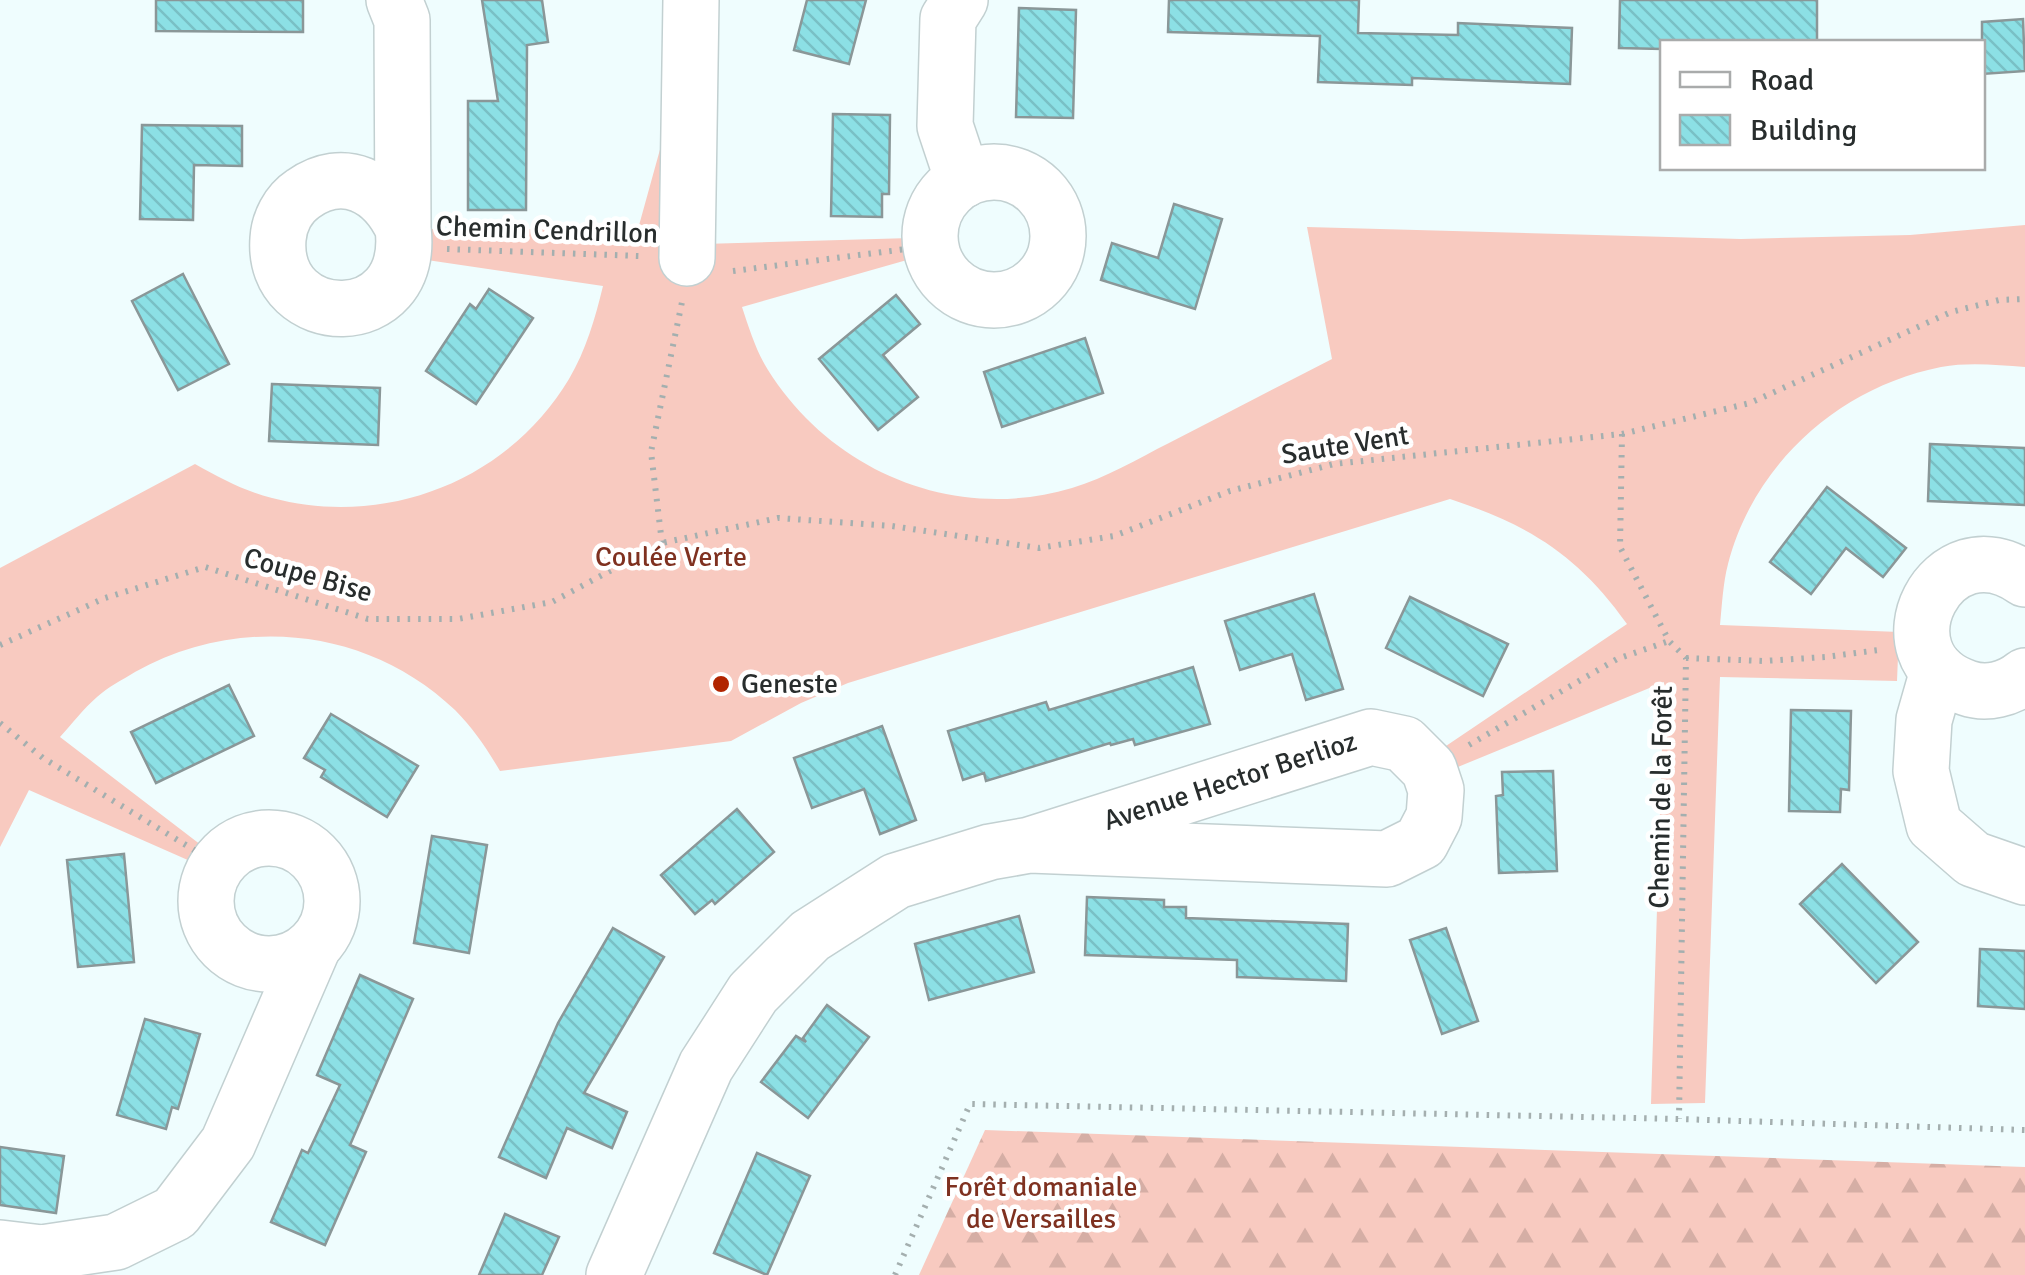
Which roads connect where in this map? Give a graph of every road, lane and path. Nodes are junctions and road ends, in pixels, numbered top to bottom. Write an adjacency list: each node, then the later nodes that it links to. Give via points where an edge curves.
1 (394, 0): 5 (street, via 402,20)
2 (691, 0): 7 (street)
3 (960, 0): 4 (street, via 948,19 944,126)
4 (963, 180): 6 (street, via 936,207); 6 (street, via 1005,173 1042,194 1058,233 1046,273 1010,298 989,300 950,283)
5 (404, 238): 7 (path, Chemin Cendrillon)
6 (930, 246): 7 (path, Chemin Cendrillon)
7 (687, 267): 10 (path, via 651,452)
8 (2025, 299): 9 (path, Saute Vent, via 1951,312 1750,403)
9 (1622, 434): 10 (path, Saute Vent, via 1334,464 1230,490 1114,536 1039,548 892,526 778,518); 12 (path, Chemin de la Forêt, via 1620,547)
10 (662, 543): 13 (path, Coupe Bise, via 552,602 458,619 368,618 205,568 106,598)
11 (2025, 579): 16 (street, via 1986,564 1949,575 1934,589 1921,625)
12 (1669, 641): 14 (path, Chemin de la Forêt); 18 (path, via 1617,659)
13 (0, 644)
14 (1686, 658): 16 (path, via 1794,659); 25 (path, Chemin de la Forêt)
15 (2025, 676): 16 (street, via 1996,690)
16 (1928, 678): 21 (street, via 1921,771 1934,826 1973,859)
17 (0, 723): 20 (path, via 43,758)
18 (1429, 768): 19 (street, Avenue Hector Berlioz, via 1404,744 1371,736); 19 (street, Avenue Hector Berlioz, via 1434,817 1422,842 1387,859)
19 (1030, 845): 28 (street, Avenue Hector Berlioz, via 896,881 810,936 753,993 706,1066)
20 (217, 864): 22 (street, via 256,839 277,838 314,856 326,872 332,912); 23 (street, via 207,918)
21 (2025, 877)
22 (312, 948): 23 (street, via 262,965); 24 (street)
23 (230, 952): 24 (street, via 245,998)
24 (255, 1077): 27 (street, via 228,1143 175,1213 116,1242 42,1253)
25 (1679, 1119): 26 (path); 29 (path, via 970,1104)
26 (2025, 1130)
27 (0, 1248)
28 (614, 1275)
29 (895, 1275)

